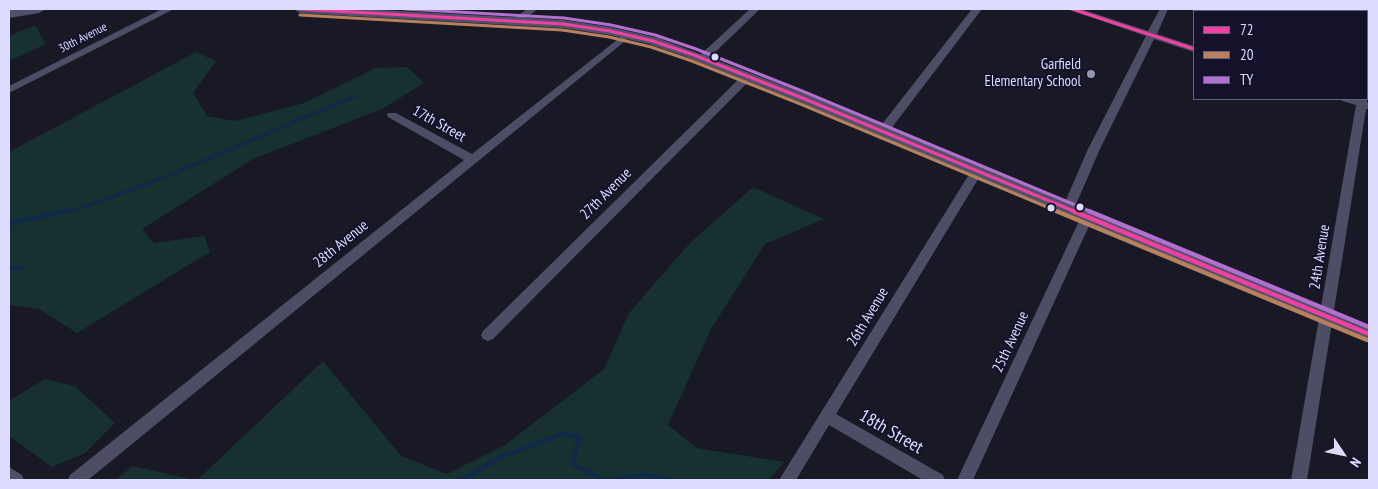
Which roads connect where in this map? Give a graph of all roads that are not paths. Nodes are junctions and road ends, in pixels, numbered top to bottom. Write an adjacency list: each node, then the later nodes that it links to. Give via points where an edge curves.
1 (39, 9): 10 (street)
2 (168, 9): 17 (street, 30th Avenue)
3 (300, 9): 9 (street)
4 (533, 9): 11 (street)
5 (755, 9): 15 (street)
6 (977, 9): 21 (street)
7 (1072, 9): 12 (street)
8 (1164, 9): 12 (street)
9 (345, 10): 11 (street)
10 (9, 14)
11 (516, 21): 13 (street, via 564,24)
12 (1151, 34): 14 (street); 24 (street)
13 (627, 35): 15 (street); 22 (street, 28th Avenue)
14 (1193, 49)
15 (703, 58): 16 (street)
16 (748, 76): 21 (street); 28 (street, 27th Avenue)
17 (9, 90)
18 (1350, 100): 19 (street)
19 (1364, 103): 26 (street, 24th Avenue)
20 (392, 114): 22 (street, 17th Street)
21 (883, 132): 23 (street)
22 (471, 159): 32 (street, 28th Avenue)
23 (977, 171): 24 (street); 29 (street, 26th Avenue)
24 (1068, 209): 25 (street)
25 (1087, 217): 26 (street); 35 (street, 25th Avenue)
26 (1327, 316): 27 (street); 36 (street, 24th Avenue)
27 (1369, 334)
28 (488, 335)
29 (826, 416): 33 (street, 26th Avenue); 34 (street, 18th Street)
30 (9, 474): 31 (street)
31 (16, 480)
32 (76, 480)
33 (787, 480)
34 (937, 480)
35 (965, 480)
36 (1299, 480)

